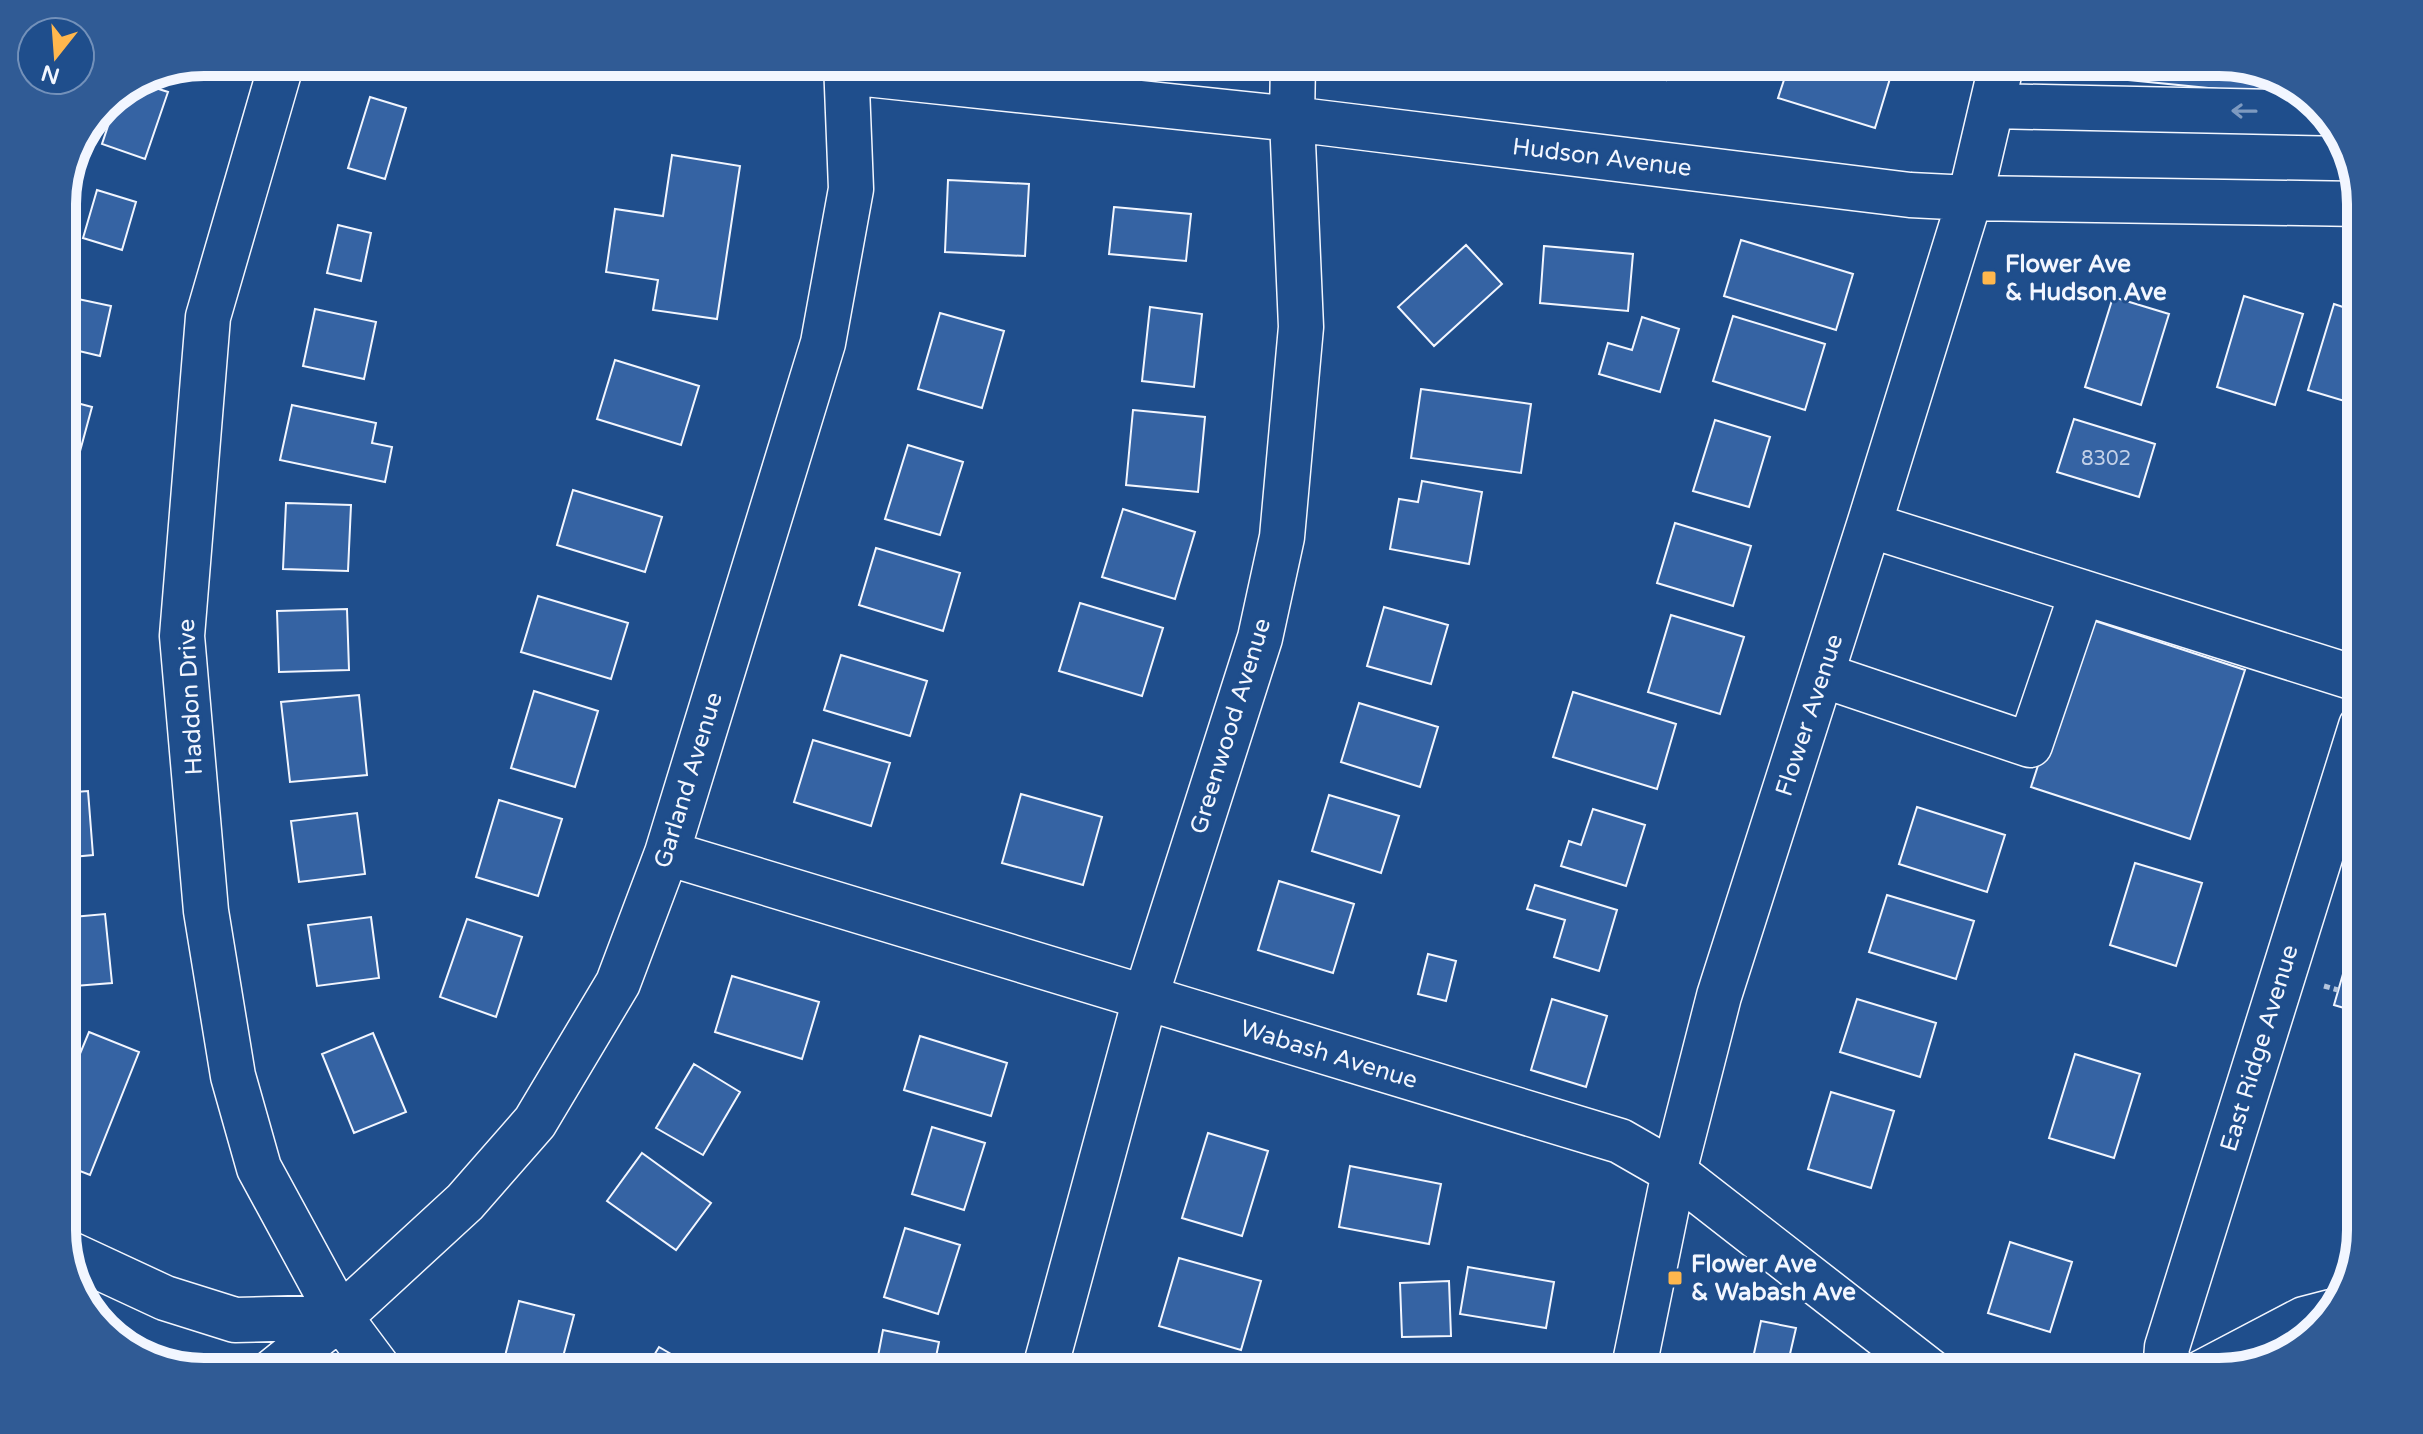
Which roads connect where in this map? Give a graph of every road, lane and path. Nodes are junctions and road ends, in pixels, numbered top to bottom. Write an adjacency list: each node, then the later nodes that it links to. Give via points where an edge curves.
1 (278, 76): 20 (street, Haddon Drive, via 208,317 182,636 206,911 233,1076 259,1168)
2 (846, 76): 16 (street, Garland Avenue, via 851,189 823,343)
3 (923, 76): 8 (street, Hudson Avenue)
4 (1293, 76): 8 (street, Greenwood Avenue)
5 (1999, 76): 6 (street, Flower Avenue)
6 (1992, 106): 7 (street, one-way to 6); 9 (street, Flower Avenue)
7 (2308, 113)
8 (1292, 119): 9 (street, Hudson Avenue); 17 (street, Greenwood Avenue, via 1301,327 1282,537 1260,638)
9 (1970, 198): 10 (street, Hudson Avenue); 11 (street, Flower Avenue)
10 (2347, 204)
11 (1869, 525): 12 (street); 13 (street, Flower Avenue)
12 (2082, 592): 13 (street, via 2030,745); 14 (street)
13 (1822, 675): 18 (street, Flower Avenue, via 1719,996)
14 (2347, 676)
15 (2347, 770): 28 (street, East Ridge Avenue)
16 (667, 853): 17 (street, Wabash Avenue); 20 (street, Garland Avenue, via 618,983 535,1122 465,1202)
17 (1145, 999): 18 (street, Wabash Avenue, via 1620,1141); 25 (street, Greenwood Avenue)
18 (1674, 1172): 26 (street, Flower Avenue); 27 (street, Wabash Avenue)
19 (79, 1258): 20 (street, via 165,1298 235,1320)
20 (340, 1317): 23 (street, Garland Avenue); 24 (street, Haddon Drive)
21 (2312, 1317): 22 (street)
22 (2231, 1357)
23 (289, 1358)
24 (371, 1358)
25 (1048, 1358)
26 (1636, 1358)
27 (1913, 1358)
28 (2166, 1358)

